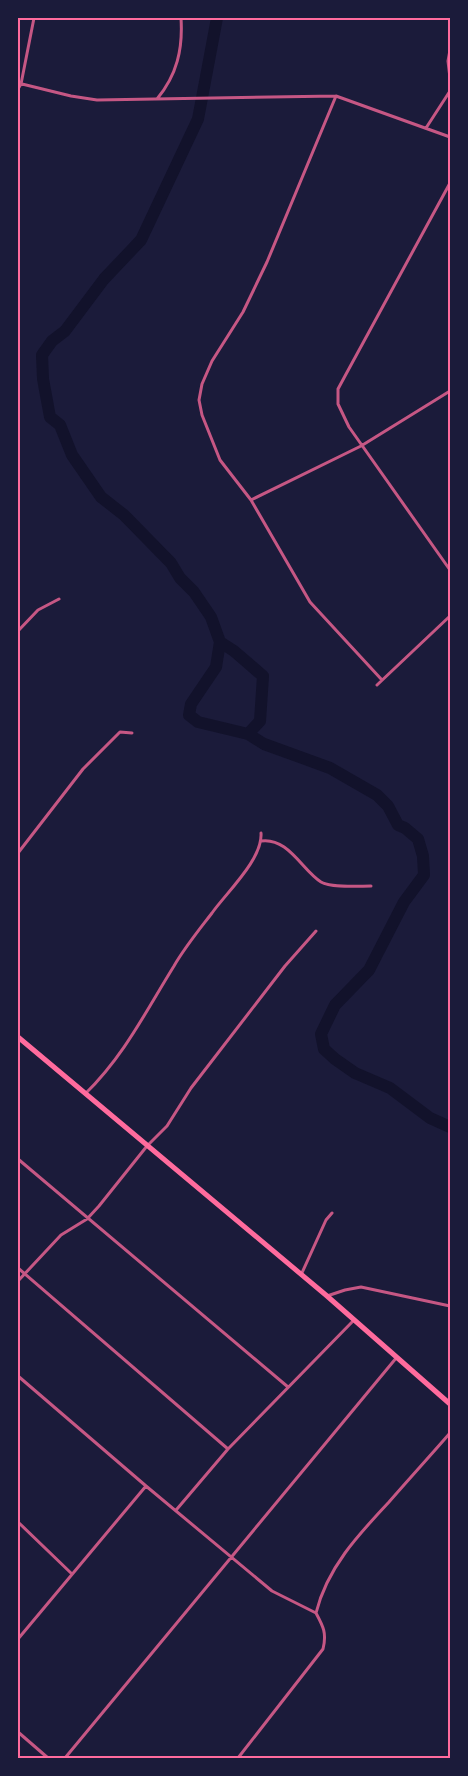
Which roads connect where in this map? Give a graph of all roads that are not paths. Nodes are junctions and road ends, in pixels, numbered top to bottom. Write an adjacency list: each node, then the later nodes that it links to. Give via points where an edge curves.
1 (34, 18): 5 (street)
2 (181, 18): 9 (street, via 182,39 174,74)
3 (450, 50): 4 (street)
4 (450, 78)
5 (19, 83): 6 (street); 9 (street, via 97,100)
6 (18, 89)
7 (450, 91): 10 (street)
8 (336, 96): 9 (street); 10 (street); 15 (street, via 243,312 212,361 202,384 199,400 202,415 220,460)
9 (157, 99)
10 (426, 128): 11 (street)
11 (450, 137)
12 (450, 183): 14 (street, via 338,389 338,404)
13 (450, 391): 14 (street)
14 (361, 446): 15 (street); 16 (street)
15 (251, 500): 20 (street, via 310,602)
16 (450, 570)
17 (59, 599): 19 (street, via 38,610)
18 (450, 616): 20 (street)
19 (18, 631)
20 (382, 680): 21 (street)
21 (377, 685)
22 (132, 733): 25 (street, via 120,732 103,747)
23 (261, 833): 24 (street)
24 (261, 841): 26 (street, via 273,842 288,851 320,881 332,886); 29 (street, via 243,876 218,904 174,965 126,1048)
25 (18, 853)
26 (371, 886)
27 (316, 931): 30 (street, via 285,966 190,1088 167,1126)
28 (18, 1037): 29 (main road)
29 (85, 1094): 30 (main road)
30 (148, 1146): 33 (street); 36 (main road)
31 (18, 1159): 33 (street)
32 (332, 1214): 36 (street, via 326,1220)
33 (87, 1219): 35 (street, via 61,1235); 43 (street)
34 (18, 1268): 35 (street)
35 (25, 1275): 37 (street); 46 (street)
36 (301, 1275): 38 (main road)
37 (18, 1281)
38 (326, 1296): 39 (street, via 361,1287); 40 (main road)
39 (450, 1306)
40 (354, 1320): 41 (main road); 43 (street)
41 (397, 1357): 44 (main road); 50 (street)
42 (18, 1376): 47 (street)
43 (288, 1387): 46 (street)
44 (450, 1404)
45 (450, 1433): 52 (street, via 356,1538 336,1565 320,1595)
46 (228, 1449): 48 (street)
47 (146, 1486): 48 (street); 51 (street)
48 (177, 1509): 50 (street)
49 (18, 1522): 51 (street)
50 (232, 1556): 52 (street, via 272,1591); 56 (street)
51 (72, 1574): 53 (street)
52 (316, 1613): 57 (street, via 326,1636 322,1649)
53 (18, 1640)
54 (18, 1732): 55 (street)
55 (48, 1758)
56 (65, 1758)
57 (238, 1758)

